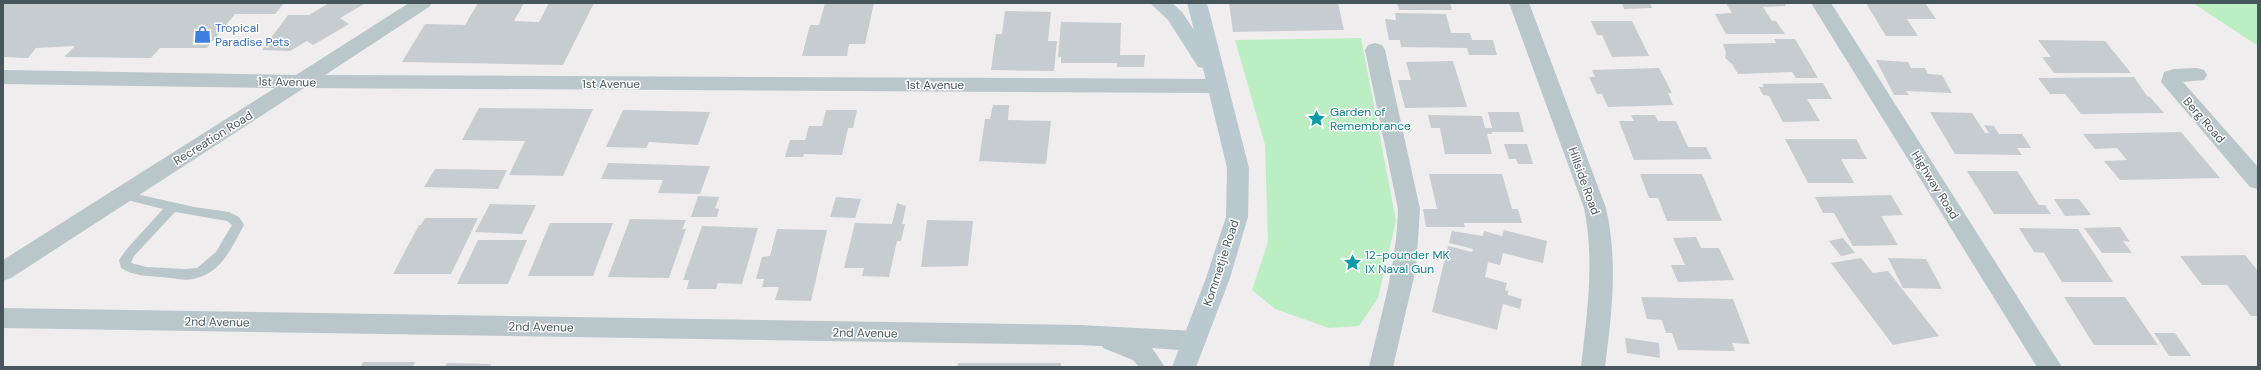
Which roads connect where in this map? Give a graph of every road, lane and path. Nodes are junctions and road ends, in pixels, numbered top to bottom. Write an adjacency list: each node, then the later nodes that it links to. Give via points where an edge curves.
1 (422, 3): 9 (street, Recreation Road)
2 (1160, 3): 10 (main road, Kommetjie Road, via 1175,16)
3 (1197, 3): 10 (main road, Kommetjie Road)
4 (1519, 3): 21 (street, Hillside Road, via 1600,227 1601,275)
5 (1821, 3): 22 (street, Highway Road)
6 (1375, 50): 20 (street, via 1409,209 1410,225)
7 (2197, 75): 11 (street, Berg Road, via 2174,76 2170,82)
8 (3, 76): 9 (street, 1st Avenue)
9 (301, 82): 10 (street, 1st Avenue); 12 (street, Recreation Road)
10 (1218, 86): 17 (main road, Kommetjie Road, via 1238,168 1237,217 1218,278)
11 (2258, 181)
12 (123, 195): 13 (lane); 14 (street, Recreation Road)
13 (172, 206): 13 (lane, via 228,217 235,220 238,225 215,262 193,274 139,271 125,266 130,253)
14 (3, 272)
15 (3, 318): 16 (street, 2nd Avenue)
16 (1080, 335): 17 (street, 2nd Avenue); 18 (street, 2nd Avenue, via 1132,347 1142,353)
17 (1194, 341): 19 (main road, Kommetjie Road)
18 (1153, 367)
19 (1184, 367)
20 (1381, 367)
21 (1593, 367)
22 (2050, 367)

